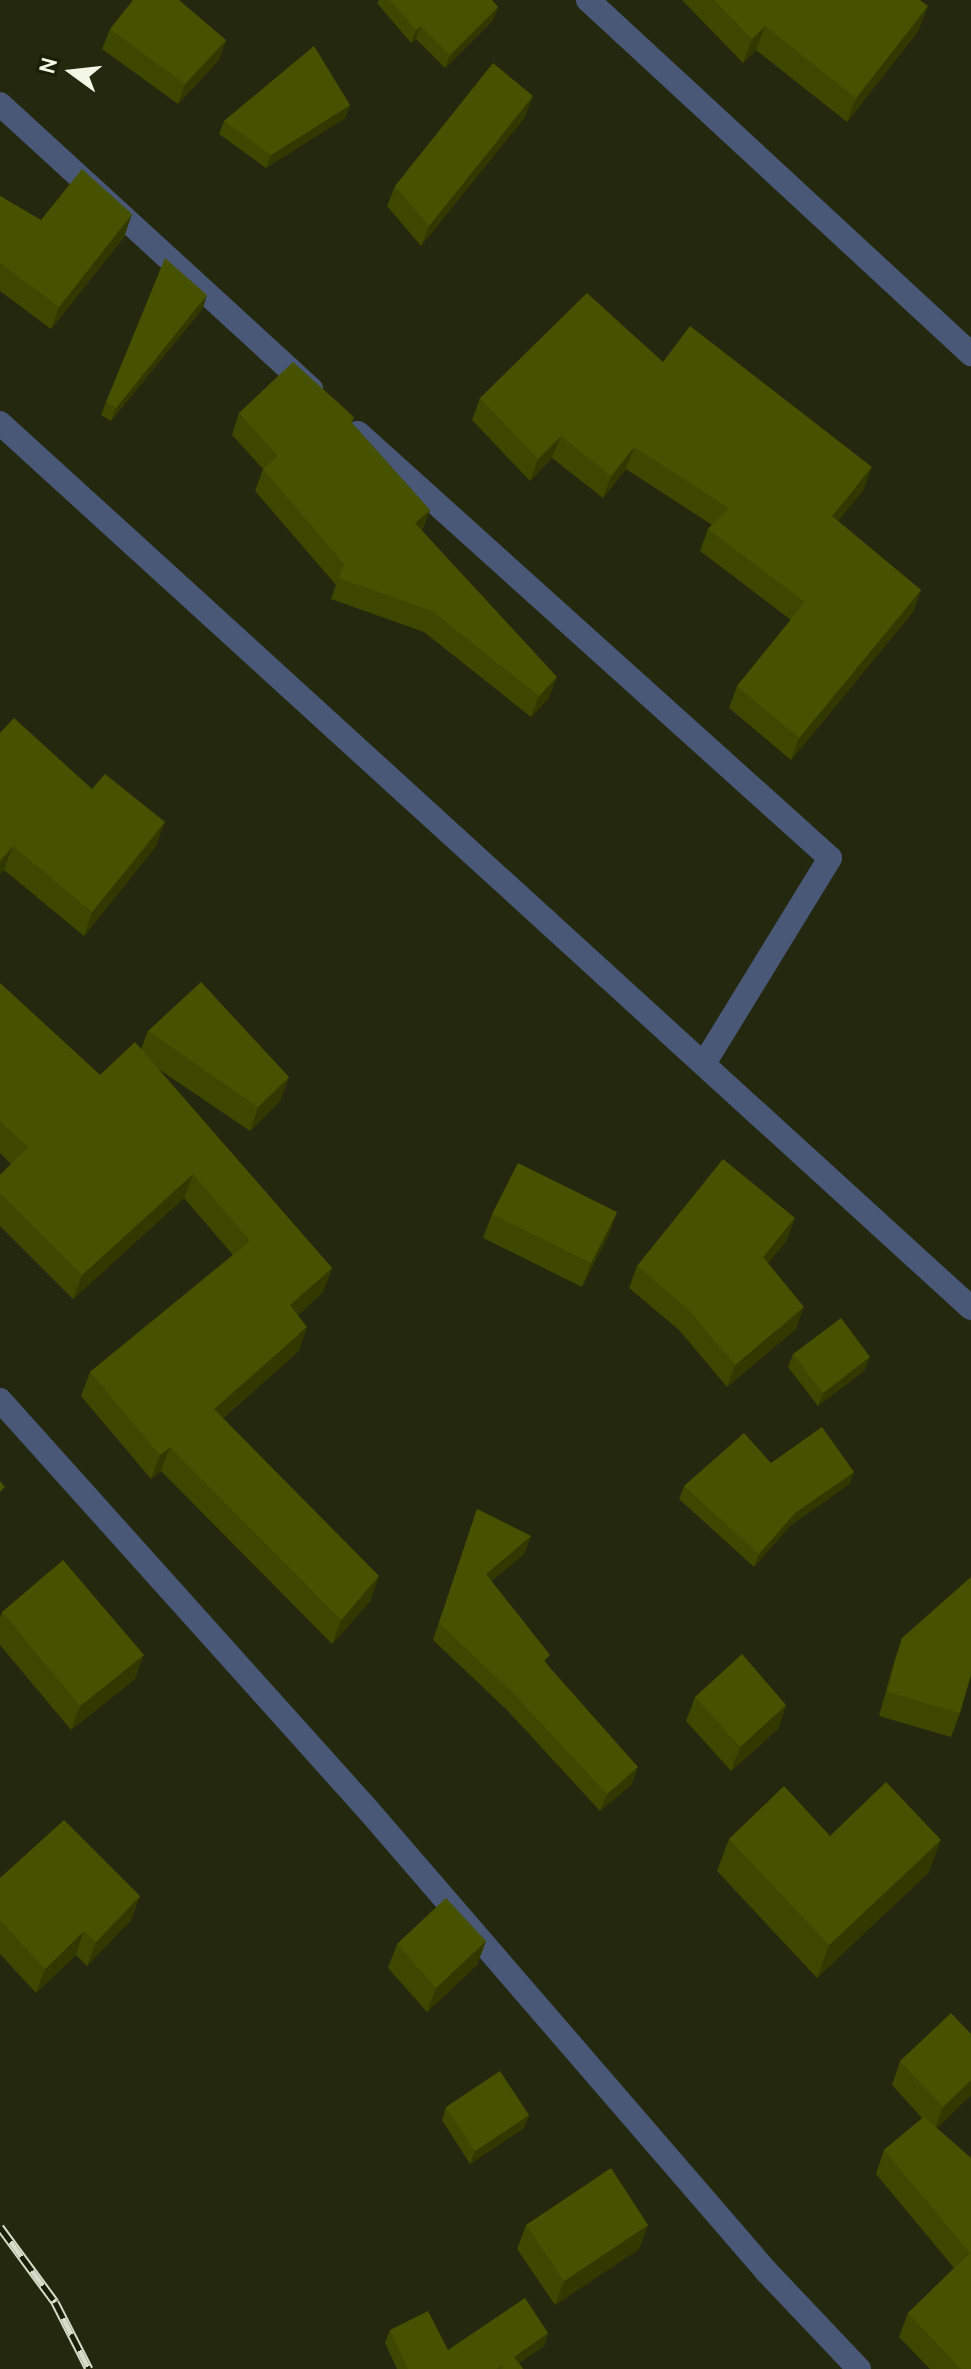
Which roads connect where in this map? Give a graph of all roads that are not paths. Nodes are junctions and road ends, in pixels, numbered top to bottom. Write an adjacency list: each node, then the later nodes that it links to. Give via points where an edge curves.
1 (588, 0): 3 (street)
2 (0, 104): 5 (street, via 830,858)
3 (971, 354)
4 (0, 423): 5 (street)
5 (705, 1062): 6 (street)
6 (971, 1308)
7 (0, 1400): 8 (street, via 390,1834 766,2271)
8 (859, 2369)

